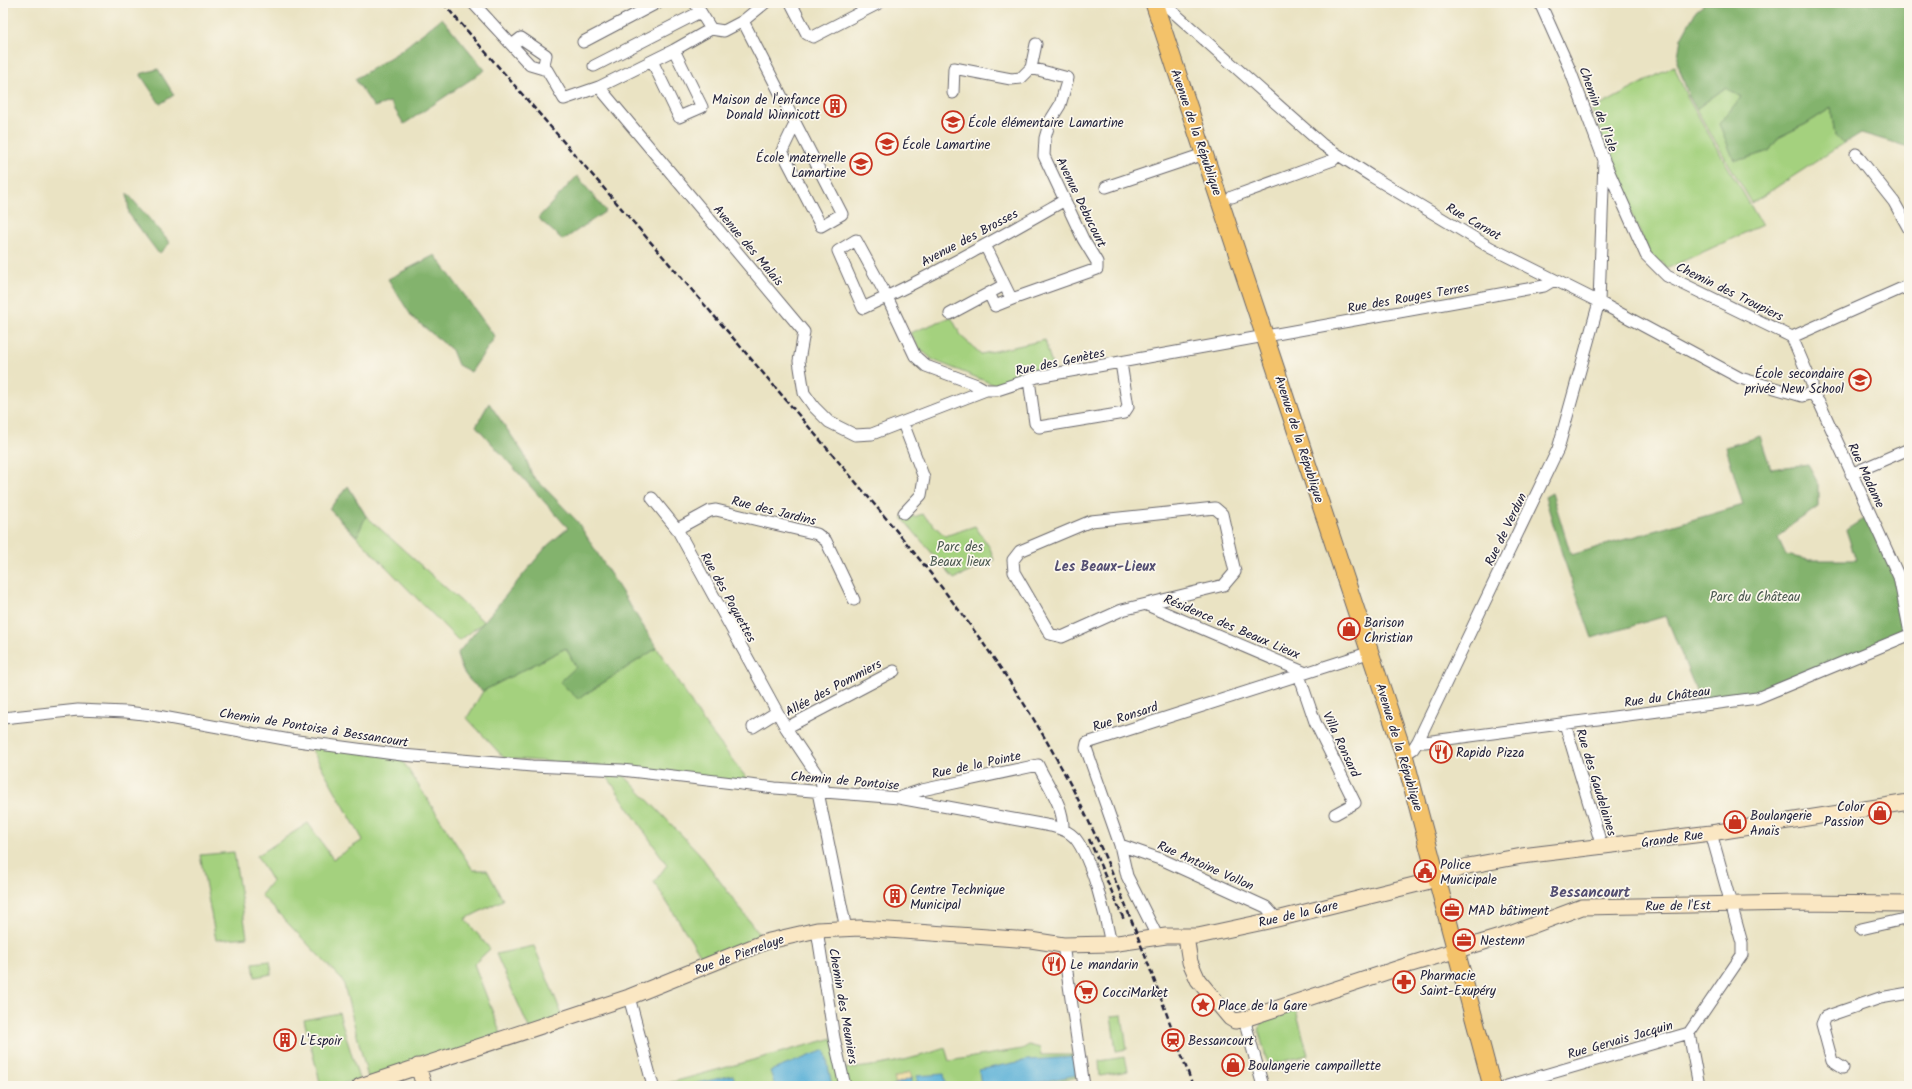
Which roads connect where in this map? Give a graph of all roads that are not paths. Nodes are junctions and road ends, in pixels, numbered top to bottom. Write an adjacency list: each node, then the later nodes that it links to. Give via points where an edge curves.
1 (473, 3): 13 (street)
2 (657, 3): 11 (street)
3 (765, 3): 9 (street)
4 (791, 3): 5 (street, via 807,34 813,37)
5 (879, 3)
6 (1540, 3): 25 (street, Chemin de l’Isle, via 1573,78)
7 (698, 8): 10 (street); 16 (street)
8 (1162, 8): 22 (main road, Avenue de la République); 24 (street, Rue Carnot, via 1289,117)
9 (743, 21): 10 (street, via 724,31); 21 (street)
10 (711, 29): 14 (street)
11 (582, 42)
12 (1036, 44): 17 (street)
13 (512, 45): 18 (street, via 530,65); 18 (street, via 521,38 546,54)
14 (674, 50): 15 (street); 15 (street, via 702,107 679,117)
15 (652, 61): 19 (street)
16 (594, 66)
17 (1031, 68): 20 (street, via 1021,78 1011,79 954,68); 28 (street, Avenue Debucourt, via 1068,78 1060,105 1050,121 1045,138 1044,156)
18 (543, 69): 19 (street, via 547,70 564,99)
19 (599, 87): 46 (street, Avenue des Malais, via 804,332 799,361 804,393 829,422)
20 (953, 93)
21 (796, 124): 21 (street, via 842,214 821,226 782,151)
22 (1204, 154): 26 (street); 39 (main road, Avenue de la République)
23 (1856, 154): 29 (street, via 1894,202)
24 (1338, 155): 27 (street, via 1333,160); 31 (street, Rue Carnot, via 1491,248)
25 (1604, 160): 37 (street, Chemin de l’Isle); 40 (street, Chemin des Troupiers, via 1646,255 1667,276)
26 (1106, 187)
27 (1232, 197)
28 (1064, 200): 30 (street, Avenue des Brosses); 36 (street, Avenue Debucourt, via 1097,262 1097,269)
29 (1909, 229)
30 (985, 246): 32 (street); 35 (street, Avenue des Brosses)
31 (1554, 280): 37 (street, Rue Carnot); 39 (street, Rue des Rouges Terres, via 1544,286)
32 (1004, 285): 34 (street); 36 (street, via 1010,296)
33 (1909, 285): 40 (street)
34 (989, 293): 36 (street, Avenue Debucourt, via 995,306); 38 (street)
35 (887, 297): 35 (street, Avenue des Brosses, via 863,308 838,251 856,240); 43 (street, Avenue des Brosses, via 915,356 926,366)
36 (1015, 298)
37 (1599, 302): 44 (street, Rue Carnot, via 1740,378 1802,396); 64 (street, Rue de Verdun, via 1558,449)
38 (950, 314)
39 (1266, 337): 41 (street, Rue des Genètes); 56 (main road, Avenue de la République)
40 (1792, 337): 44 (street, Rue Madame, via 1812,384)
41 (1121, 363): 42 (street, Rue des Genètes); 42 (street, via 1128,407 1124,413 1039,427 1035,423)
42 (1029, 380): 43 (street, Rue des Genètes, via 997,390)
43 (986, 390): 45 (street, Rue des Genètes)
44 (1812, 393): 48 (street, Rue Madame, via 1820,404)
45 (903, 423): 46 (street, Rue des Genètes, via 872,434 855,435); 50 (street, via 924,478 921,495)
46 (844, 430)
47 (1909, 449): 48 (street)
48 (1851, 474): 54 (street, Rue Madame, via 1899,577)
49 (652, 498): 51 (street, Rue des Poquettes)
50 (904, 512)
51 (677, 529): 52 (street, Rue des Jardins, via 702,514 716,510 817,534 826,541); 59 (street, Rue des Poquettes)
52 (854, 600)
53 (1147, 605): 53 (street, Résidence des Beaux Lieux, via 1224,585 1235,572 1222,514 1215,508 1091,520 1020,551 1013,560 1014,572 1050,634 1062,637 1122,610); 58 (street, Résidence des Beaux Lieux)
54 (1909, 628)
55 (1909, 635): 61 (street, Rue du Château, via 1757,698)
56 (1371, 652): 58 (street, Rue Ronsard); 65 (main road, Avenue de la République)
57 (894, 671): 63 (street, Allée des Pommiers)
58 (1302, 674): 70 (street, Villa Ronsard, via 1315,722 1355,803); 73 (street, Rue Ronsard, via 1087,743 1086,748)
59 (777, 712): 62 (street); 63 (street, Rue des Poquettes)
60 (3, 718): 66 (street, Chemin de Pontoise à Bessancourt, via 78,710 126,712 290,740 402,755 532,766)
61 (1565, 724): 64 (street, Rue du Château); 74 (street, Rue des Gaudelaines)
62 (753, 727)
63 (786, 728): 67 (street, Rue des Poquettes, via 820,779)
64 (1418, 741): 65 (street, Rue de Verdun, via 1413,749)
65 (1404, 755): 75 (main road, Avenue de la République)
66 (622, 770): 67 (street, Chemin de Pontoise)
67 (822, 792): 68 (street, Chemin de Pontoise); 80 (street, Rue des Poquettes)
68 (899, 798): 71 (street, Chemin de Pontoise); 71 (street, Rue de la Pointe, via 922,790 1038,765 1061,809)
69 (1909, 802): 72 (main road, Grande Rue)
70 (1335, 814)
71 (1064, 830): 85 (street, via 1074,837 1084,852 1106,916)
72 (1710, 833): 74 (main road, Grande Rue); 77 (street, Rue Gervais Jacquin)
73 (1120, 845): 79 (street, Rue Antoine Vollon, via 1163,860 1266,907); 84 (street, Rue Ronsard, via 1127,876)
74 (1602, 847): 75 (main road, Grande Rue, via 1476,864)
75 (1437, 878): 79 (main road, Rue de la Gare); 87 (main road, Avenue de la République)
76 (1909, 904): 77 (main road, Rue de l'Est)
77 (1731, 907): 87 (main road, Rue de l'Est, via 1582,907 1510,934); 91 (street, Rue Gervais Jacquin, via 1742,943 1742,955)
78 (1909, 918): 81 (street)
79 (1277, 919): 83 (main road, Rue de la Gare)
80 (846, 928): 82 (main road, Rue de Pierrelaye); 86 (main road, Rue de Pierrelaye, via 1031,940)
81 (1861, 929)
82 (817, 930): 89 (main road, Rue de Pierrelaye, via 765,942); 97 (street, Chemin des Meuniers, via 834,1038)
83 (1186, 937): 84 (main road, Rue de la Gare); 90 (main road, via 1190,962 1198,980 1230,1018)
84 (1158, 938): 85 (main road, Rue de Pierrelaye)
85 (1111, 944): 86 (main road, Rue de Pierrelaye)
86 (1063, 945): 98 (street)
87 (1455, 950): 90 (main road, Rue de l'Est); 100 (main road, Avenue de la République)
88 (1909, 993): 93 (street, via 1880,998 1825,1017 1822,1024 1832,1061)
89 (629, 997): 92 (main road, Rue de Pierrelaye); 96 (street)
90 (1248, 1018): 99 (street, via 1246,1026)
91 (1689, 1033): 101 (street, Rue Gervais Jacquin); 102 (street)
92 (418, 1066): 94 (main road, Rue de Pierrelaye); 95 (main road)
93 (1843, 1068)
94 (360, 1086)
95 (424, 1086)
96 (653, 1086)
97 (845, 1086)
98 (1084, 1086)
99 (1263, 1086)
100 (1492, 1086)
101 (1507, 1086)
102 (1699, 1086)

